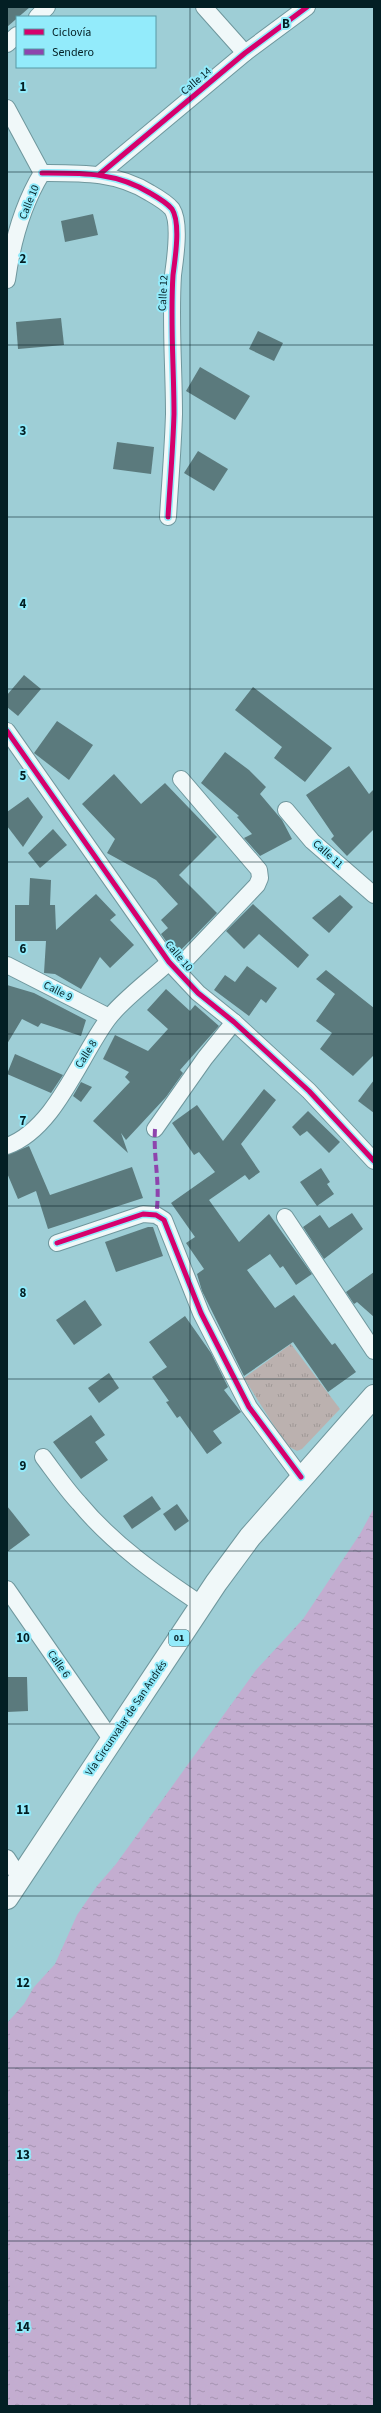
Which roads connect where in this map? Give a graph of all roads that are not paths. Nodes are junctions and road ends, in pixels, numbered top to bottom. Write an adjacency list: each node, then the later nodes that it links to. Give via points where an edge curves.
1 (47, 7): 4 (street)
2 (204, 7): 7 (street)
3 (307, 7): 7 (street, Calle 14)
4 (37, 16)
5 (16, 36): 6 (street)
6 (7, 44)
7 (245, 53): 10 (street, Calle 14)
8 (7, 108): 9 (street, Calle 10)
9 (42, 173): 10 (street, Calle 12); 11 (street, Calle 10, via 30,195 10,260)
10 (100, 174): 12 (street, Calle 12, via 136,184 172,209 175,216 171,311 174,415)
11 (7, 280)
12 (168, 517)
13 (10, 741): 18 (street, Calle 10)
14 (182, 779): 18 (street, Calle 8, via 259,870 260,878 257,885)
15 (286, 810): 16 (street, Calle 11, via 312,841)
16 (374, 895)
17 (7, 965): 19 (street, Calle 9)
18 (173, 966): 19 (street, Calle 8); 20 (street, Calle 10, via 198,993)
19 (109, 1018): 22 (street, Calle 8, via 50,1114 34,1130)
20 (234, 1022): 21 (street); 23 (street, Calle 10, via 309,1092)
21 (155, 1129)
22 (7, 1146)
23 (374, 1161)
24 (285, 1217): 26 (street)
25 (58, 1243): 29 (street, via 143,1214 156,1215 164,1220 201,1313 249,1407)
26 (374, 1351)
27 (374, 1396): 29 (highway, Vía Circunvalar de San Andrés / 01)
28 (43, 1457): 31 (street, via 79,1504 113,1538 153,1572)
29 (302, 1476): 31 (highway, Vía Circunvalar de San Andrés / 01, via 250,1537)
30 (7, 1589): 32 (street, Calle 6)
31 (202, 1604): 32 (highway, Vía Circunvalar de San Andrés / 01)
32 (111, 1739): 34 (highway, Vía Circunvalar de San Andrés / 01)
33 (7, 1858): 34 (street)
34 (20, 1878): 35 (highway, Vía Circunvalar de San Andrés / 01)
35 (7, 1898)

